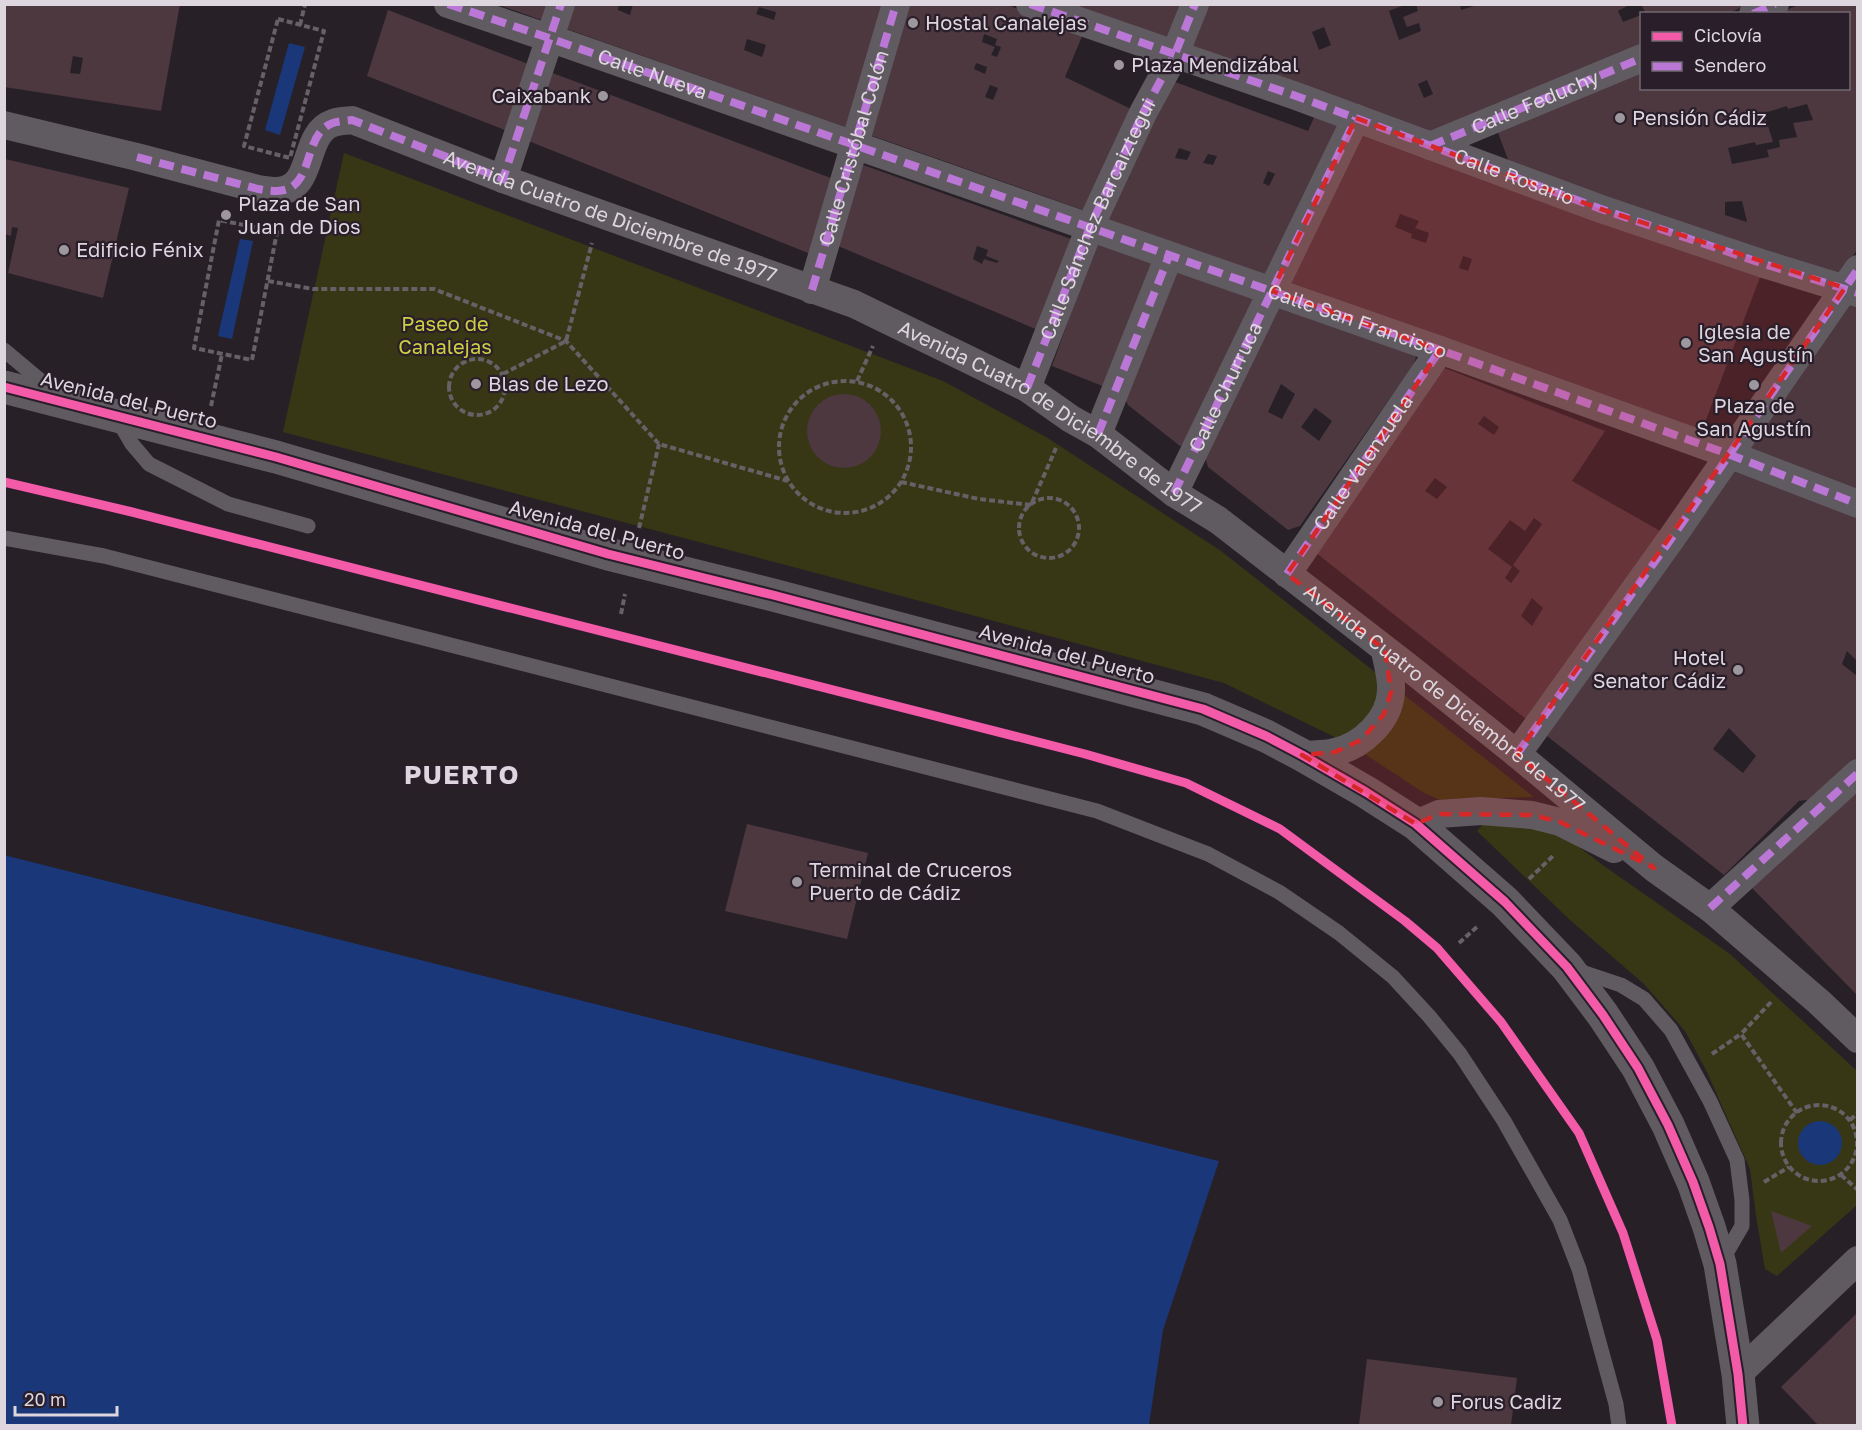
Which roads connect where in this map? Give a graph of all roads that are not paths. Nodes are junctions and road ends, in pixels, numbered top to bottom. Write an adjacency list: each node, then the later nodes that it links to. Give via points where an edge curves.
1 (448, 4): 8 (street, Calle Nueva)
2 (561, 4): 8 (street)
3 (896, 4): 13 (street, Calle Cristóbal Colón)
4 (1030, 4): 9 (street, Calle Rosario)
5 (1195, 4): 9 (street, Calle Sánchez Barcaiztegui)
6 (1775, 4): 7 (street)
7 (1757, 12)
8 (549, 38): 13 (street, Calle Nueva); 15 (street)
9 (1175, 54): 11 (street, Calle Rosario); 16 (street, Calle Sánchez Barcaiztegui)
10 (1640, 58): 14 (street, Calle Feduchy)
11 (1356, 118): 14 (street, Calle Rosario); 20 (street, Calle Churruca)
12 (4, 125): 15 (street, Avenida Cuatro de Diciembre de 1977, via 278,191 291,187 302,177 317,134 332,123 352,120)
13 (855, 144): 16 (street, Calle San Francisco); 19 (street, Calle Cristóbal Colón)
14 (1430, 146): 18 (street, Calle Rosario, via 1764,264)
15 (503, 179): 19 (street, Avenida Cuatro de Diciembre de 1977)
16 (1090, 227): 17 (street, Calle San Francisco); 24 (street, Calle Sánchez Barcaiztegui)
17 (1169, 256): 20 (street, Calle San Francisco); 27 (street)
18 (1853, 283): 28 (street)
19 (812, 290): 24 (street, Avenida Cuatro de Diciembre de 1977, via 854,304)
20 (1272, 291): 22 (street, Calle San Francisco); 29 (street, Calle Churruca)
21 (4, 350): 25 (lane)
22 (1440, 350): 28 (street, Calle San Francisco); 33 (street, Calle Valenzuela)
23 (4, 387): 25 (street, Avenida del Puerto)
24 (1027, 388): 27 (street, Avenida Cuatro de Diciembre de 1977)
25 (68, 403): 26 (street, Avenida del Puerto)
26 (114, 415): 31 (lane, via 149,464 228,504); 35 (street, Avenida del Puerto, via 276,457 608,554 1203,709)
27 (1098, 434): 29 (street, Avenida Cuatro de Diciembre de 1977)
28 (1728, 454): 30 (street, Calle San Francisco); 36 (street)
29 (1174, 493): 33 (street, Avenida Cuatro de Diciembre de 1977, via 1218,520)
30 (1857, 504)
31 (308, 526)
32 (4, 538): 46 (lane, via 116,559 1097,811 1208,854 1279,892 1393,977 1460,1054 1504,1121 1560,1220 1572,1249)
33 (1287, 574): 34 (street, Avenida Cuatro de Diciembre de 1977)
34 (1385, 650): 35 (street, via 1391,692 1375,729 1335,752); 36 (street, Avenida Cuatro de Diciembre de 1977)
35 (1302, 754): 38 (street, Avenida del Puerto)
36 (1517, 754): 39 (street, Avenida Cuatro de Diciembre de 1977)
37 (1857, 772): 40 (street)
38 (1416, 825): 39 (street, via 1439,814 1532,814 1560,822); 41 (street, Avenida del Puerto, via 1505,902)
39 (1654, 868): 40 (street, Avenida Cuatro de Diciembre de 1977)
40 (1710, 908): 42 (street, Avenida Cuatro de Diciembre de 1977)
41 (1567, 967): 44 (street, Avenida del Puerto, via 1638,1068 1668,1125 1693,1182); 44 (lane, via 1621,985 1644,999 1671,1030 1710,1101 1737,1160 1742,1200 1742,1227)
42 (1857, 1040)
43 (1857, 1260): 45 (street)
44 (1720, 1264): 45 (street, Avenida del Puerto)
45 (1738, 1374): 47 (street, Avenida del Puerto)
46 (1619, 1425)
47 (1744, 1425)

